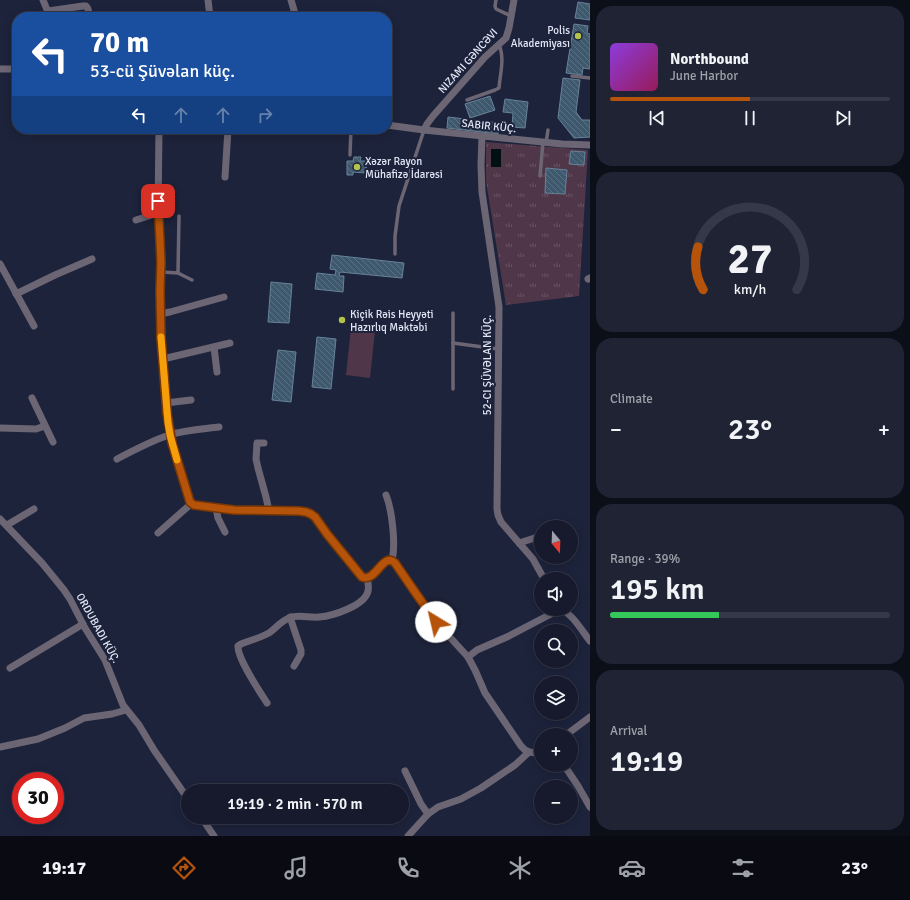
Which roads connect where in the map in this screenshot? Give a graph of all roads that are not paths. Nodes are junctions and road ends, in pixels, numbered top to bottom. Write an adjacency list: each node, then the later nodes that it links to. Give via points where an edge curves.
1 (44, 0): 6 (street)
2 (208, 0): 9 (street)
3 (291, 0): 10 (street)
4 (496, 0): 11 (lane, via 496,9)
5 (514, 0): 11 (street, NIZAMI GƏNCƏVI)
6 (48, 12)
7 (58, 12): 8 (street, via 83,6 86,6)
8 (89, 12)
9 (209, 12)
10 (295, 12)
11 (511, 16): 12 (street, NIZAMI GƏNCƏVI, via 508,35)
12 (499, 45): 17 (lane, via 502,57 498,88); 19 (street, NIZAMI GƏNCƏVI, via 485,57 433,116)
13 (0, 69): 14 (street)
14 (12, 70)
15 (572, 76): 16 (lane)
16 (590, 78)
17 (467, 100)
18 (392, 126): 19 (street, SABIR KÜÇ.)
19 (424, 130): 24 (street, SABIR KÜÇ.); 33 (lane, via 399,206)
20 (548, 130): 25 (lane)
21 (159, 134): 30 (street)
22 (228, 134): 29 (street)
23 (351, 134): 27 (lane)
24 (482, 136): 25 (street, SABIR KÜÇ.); 47 (street, 52-CI ŞÜVƏLAN KÜÇ., via 482,192 498,299)
25 (545, 143): 26 (street, SABIR KÜÇ.); 28 (lane)
26 (590, 145)
27 (350, 155)
28 (540, 176)
29 (225, 177)
30 (158, 213): 32 (street); 36 (street)
31 (179, 216): 37 (lane)
32 (136, 220)
33 (395, 254)
34 (92, 260): 39 (street)
35 (0, 264): 39 (street)
36 (161, 272): 37 (lane); 42 (street)
37 (178, 273): 38 (lane)
38 (192, 280)
39 (16, 294): 43 (street)
40 (224, 297): 42 (street)
41 (453, 313): 45 (lane)
42 (160, 314): 48 (street)
43 (34, 326)
44 (230, 343): 46 (street)
45 (453, 343): 47 (lane); 50 (lane)
46 (214, 347): 48 (street); 49 (street)
47 (498, 349): 71 (street, 52-CI ŞÜVƏLAN KÜÇ., via 497,509 501,522)
48 (163, 359): 53 (street)
49 (217, 372)
50 (453, 389)
51 (32, 398): 54 (street)
52 (192, 400): 53 (street)
53 (166, 403): 57 (street)
54 (45, 426): 56 (street, via 36,429); 58 (street)
55 (219, 427): 57 (street)
56 (0, 428)
57 (170, 435): 60 (street); 62 (street, via 188,498)
58 (53, 442)
59 (264, 443): 65 (street, via 257,443 256,459)
60 (117, 459)
61 (386, 495): 72 (street, via 391,512 394,549)
62 (192, 503): 63 (street); 69 (street)
63 (216, 508): 65 (street); 68 (street)
64 (34, 509): 67 (street)
65 (269, 511): 74 (street, via 299,511 311,514 362,577)
66 (0, 520): 67 (street, ORDUBADI KÜÇ.)
67 (7, 525): 78 (street, ORDUBADI KÜÇ., via 64,590)
68 (225, 532)
69 (158, 533)
70 (534, 538): 71 (street)
71 (519, 543): 73 (street, 52-CI ŞÜVƏLAN KÜÇ.)
72 (392, 560): 74 (street, via 385,562); 80 (street, via 436,622)
73 (540, 572)
74 (367, 578): 77 (street, via 366,596 356,605 326,616)
75 (549, 616): 80 (street, via 477,650)
76 (570, 616): 79 (street)
77 (290, 617): 81 (street, via 301,650); 83 (street, via 271,632 238,646 239,654)
78 (83, 624): 82 (street); 84 (street, ORDUBADI KÜÇ., via 105,660)
79 (590, 641)
80 (468, 657): 88 (street, via 484,693 521,746)
81 (294, 666)
82 (10, 668)
83 (267, 703)
84 (126, 710): 87 (street, via 84,718 38,739); 92 (street, ORDUBADI KÜÇ., via 139,725)
85 (590, 717): 86 (street)
86 (575, 728)
87 (0, 747)
88 (529, 752): 89 (street); 94 (street, via 481,788)
89 (534, 753)
90 (405, 771): 94 (street)
91 (569, 772): 93 (street)
92 (181, 789)
93 (590, 807)
94 (428, 814): 97 (street)
95 (206, 824): 96 (street)
96 (214, 836)
97 (408, 836)

